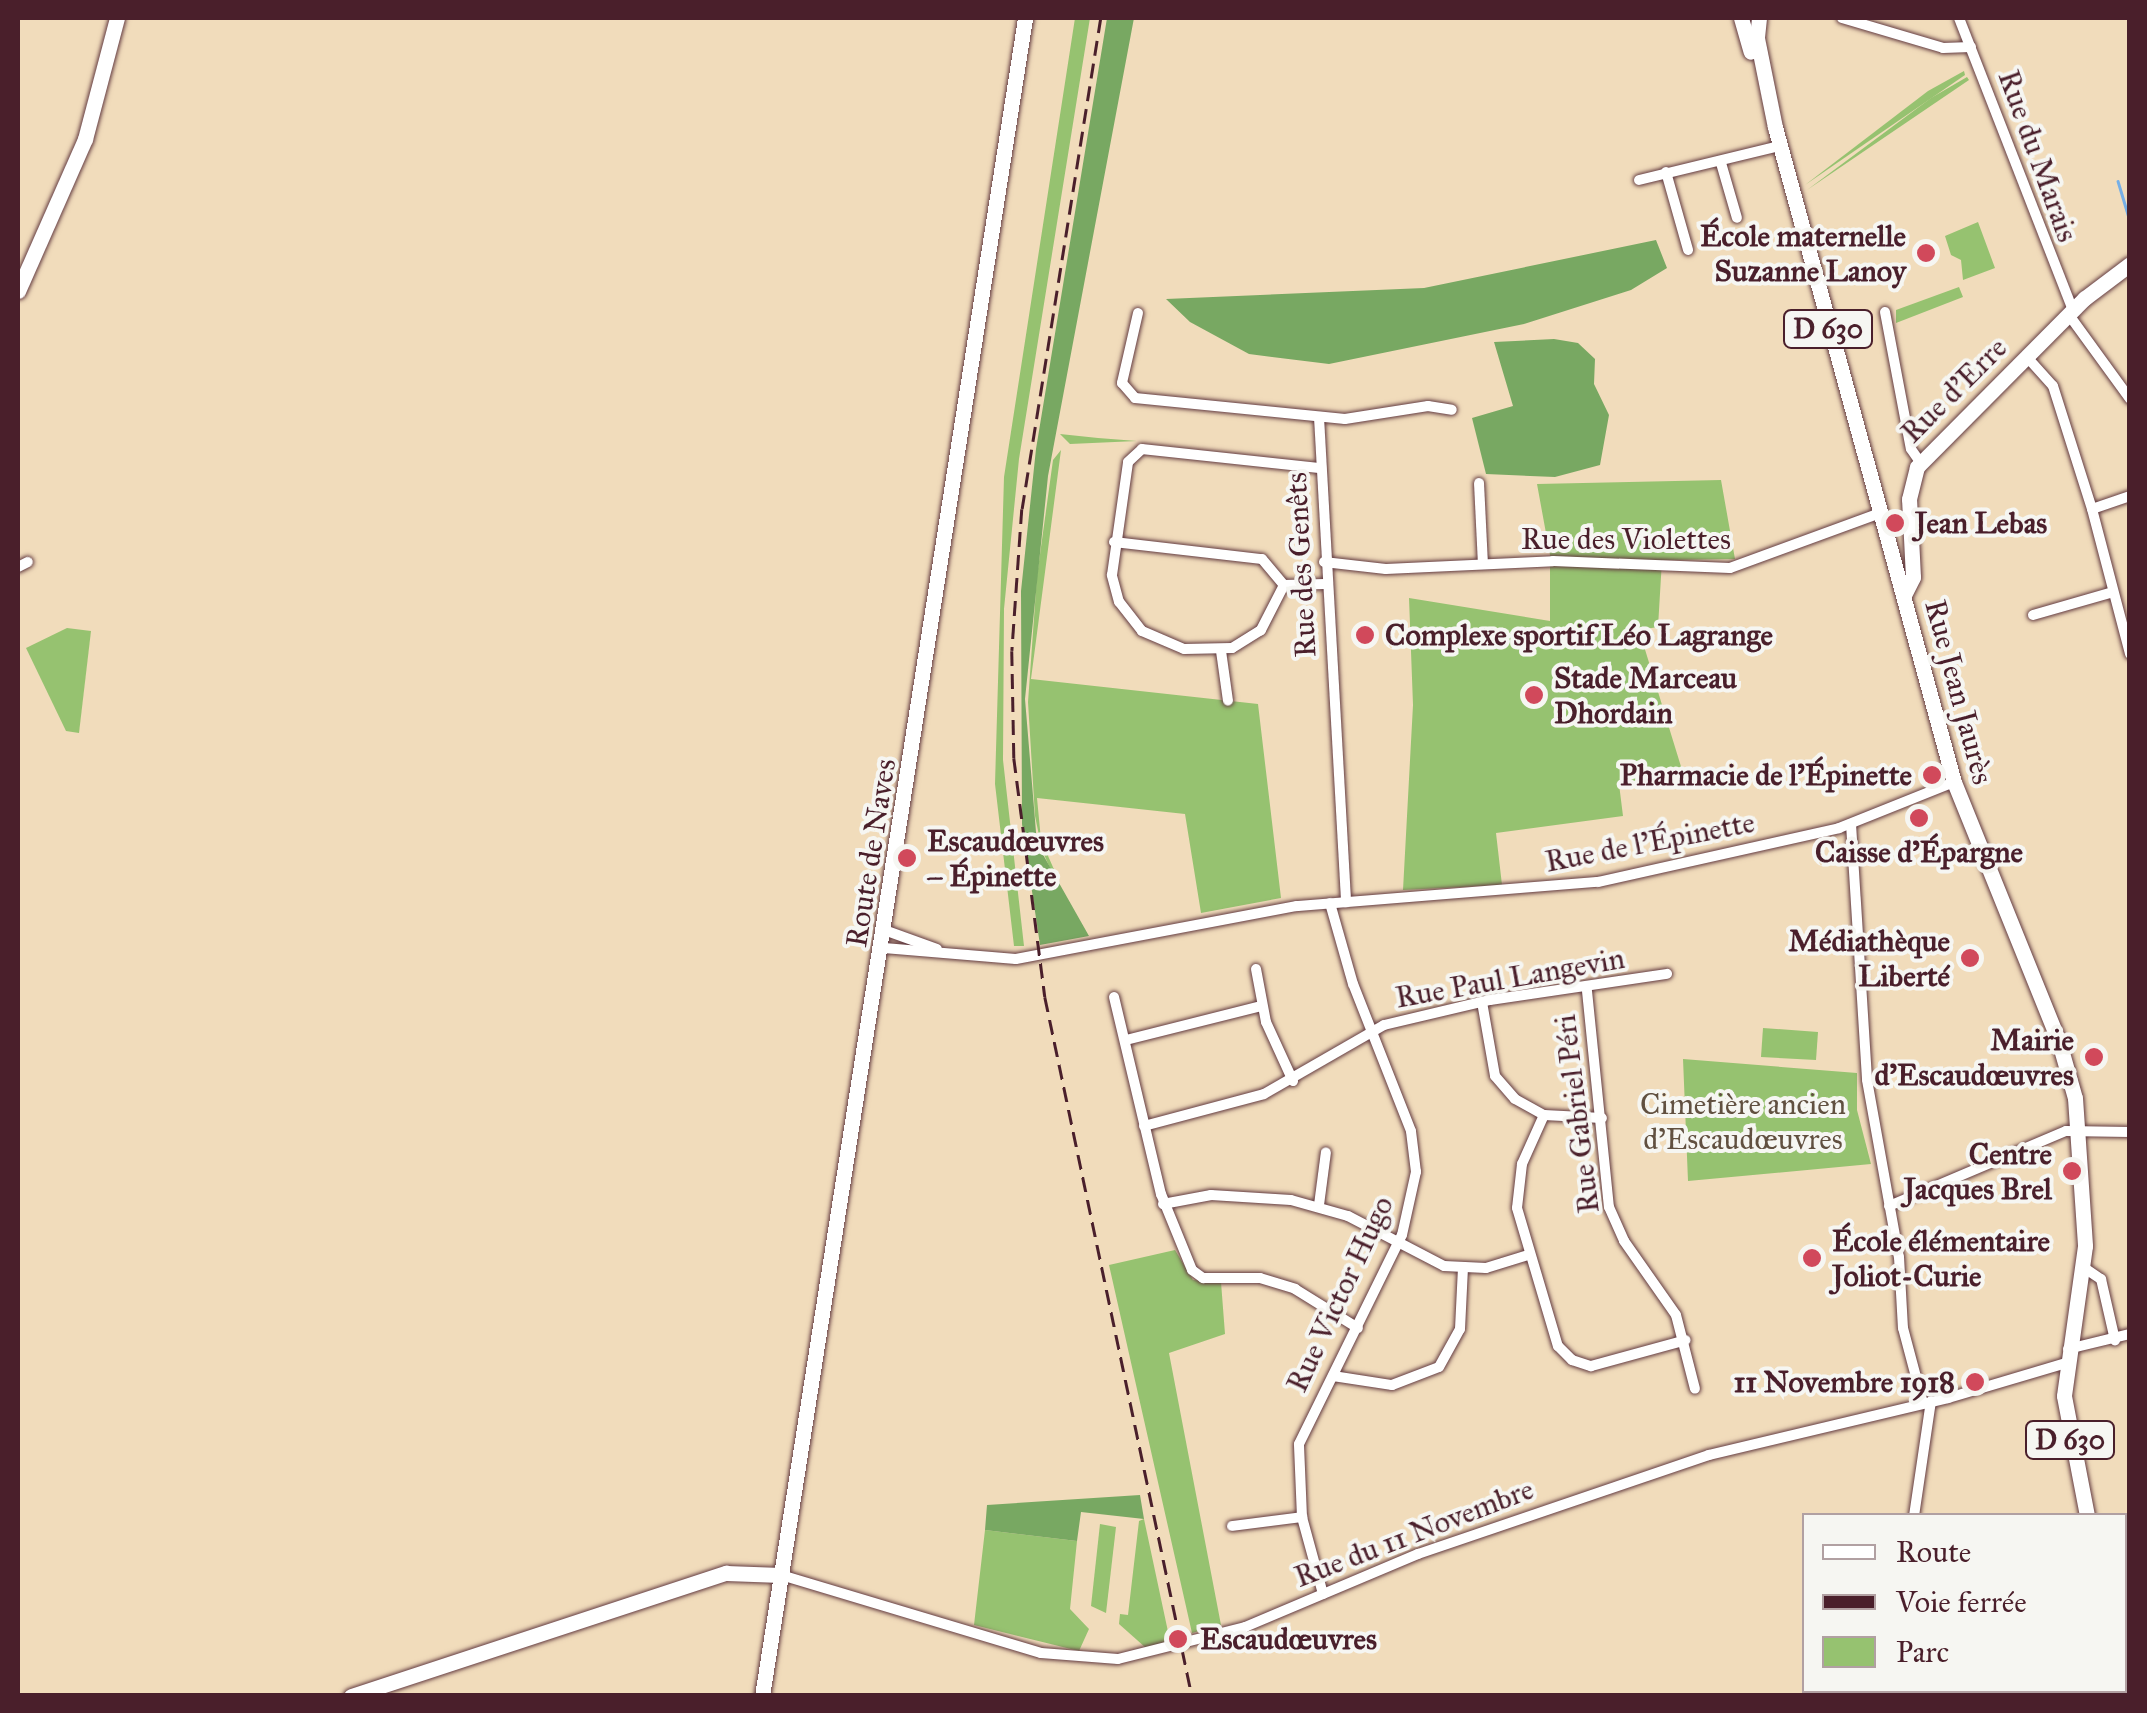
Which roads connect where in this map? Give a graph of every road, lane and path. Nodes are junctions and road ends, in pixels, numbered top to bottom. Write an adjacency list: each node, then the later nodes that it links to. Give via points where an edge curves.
1 (117, 18): 13 (main road, via 94,114)
2 (1025, 18): 47 (main road, Route de Naves)
3 (1741, 18): 4 (main road); 8 (main road, Rue Jean Jaurès / D 630)
4 (1759, 18): 8 (main road, Rue Jean Jaurès / D 630)
5 (1842, 18): 7 (street, via 1943,48)
6 (1960, 18): 7 (street, Rue du Marais)
7 (1971, 47): 20 (street, Rue du Marais)
8 (1775, 127): 9 (main road, Rue Jean Jaurès / D 630)
9 (1780, 146): 10 (street); 31 (main road, Rue Jean Jaurès / D 630)
10 (1721, 163): 11 (street); 14 (street)
11 (1666, 172): 12 (street); 15 (street)
12 (1639, 180)
13 (65, 187): 17 (main road); 18 (main road)
14 (1736, 218)
15 (1688, 250)
16 (2130, 264): 20 (main road, Rue d'Erre)
17 (18, 271)
18 (18, 291)
19 (1885, 312): 26 (street, via 1911,449)
20 (2071, 312): 22 (main road, Rue d'Erre); 23 (street, Rue du Marais)
21 (1138, 313): 25 (street, via 1122,382 1130,396)
22 (2026, 356): 26 (main road, Rue d'Erre); 30 (street, via 2053,386)
23 (2130, 399)
24 (1452, 410): 25 (street, via 1428,406 1358,420)
25 (1320, 417): 27 (street, Rue des Genêts)
26 (1920, 462): 38 (main road, Rue d'Erre, via 1909,492 1913,578)
27 (1321, 468): 32 (street, via 1142,449 1128,462); 33 (street, Rue des Genêts)
28 (1480, 483): 34 (street, Rue des Violettes)
29 (2130, 496): 30 (street)
30 (2092, 509): 37 (street)
31 (1880, 513): 34 (street, Rue des Violettes, via 1736,567); 38 (main road, Rue Jean Jaurès / D 630)
32 (1114, 542): 36 (street, via 1262,559); 40 (street, via 1114,588 1132,622 1177,647)
33 (1324, 562): 34 (street, Rue des Violettes, via 1386,568); 35 (street, Rue des Genêts)
34 (1483, 564)
35 (1325, 584): 36 (street); 45 (street, Rue des Genêts)
36 (1284, 585): 40 (street, via 1261,630)
37 (2113, 592): 39 (street); 41 (street)
38 (1904, 595): 43 (main road, Rue Jean Jaurès / D 630)
39 (2032, 616)
40 (1221, 651): 42 (street)
41 (2130, 654)
42 (1228, 701)
43 (1954, 782): 44 (street, Rue de l'Épinette); 62 (main road, Rue Jean Jaurès / D 630, via 2063,1053)
44 (1851, 824): 45 (street, Rue de l'Épinette, via 1598,882); 67 (street, via 1867,1080)
45 (1346, 902): 46 (street, Rue de l'Épinette)
46 (1330, 904): 49 (street, Rue de l'Épinette, via 1025,958); 56 (street, Rue Victor Hugo)
47 (886, 931): 48 (main road, Route de Naves); 49 (street, Rue de l'Épinette)
48 (884, 948): 49 (street, Rue de l'Épinette); 84 (main road, Route de Naves)
49 (942, 950)
50 (1256, 970): 55 (street)
51 (1667, 974): 52 (street, Rue Paul Langevin)
52 (1587, 991): 54 (street, Rue Paul Langevin); 60 (street, Rue Gabriel Péri)
53 (1114, 997): 57 (street)
54 (1482, 1002): 56 (street, Rue Paul Langevin); 59 (street, via 1495,1076 1515,1099)
55 (1261, 1006): 57 (street); 58 (street)
56 (1370, 1030): 58 (street, Rue Paul Langevin); 68 (street, Rue Victor Hugo, via 1415,1154 1413,1199)
57 (1126, 1040): 61 (street)
58 (1293, 1081): 61 (street, Rue Paul Langevin, via 1255,1098)
59 (1544, 1115): 60 (street); 69 (street, via 1518,1190)
60 (1602, 1118): 74 (street, Rue Gabriel Péri, via 1612,1217)
61 (1144, 1126): 65 (street)
62 (2078, 1129): 63 (street); 67 (street); 70 (main road, Rue Jean Jaurès / D 630)
63 (2130, 1132)
64 (1326, 1152): 66 (street)
65 (1164, 1204): 66 (street, via 1211,1194); 72 (street, via 1195,1274 1277,1282)
66 (1319, 1206): 68 (street)
67 (1889, 1206): 79 (street, via 1903,1328)
68 (1397, 1245): 71 (street); 72 (street, Rue Victor Hugo)
69 (1528, 1256): 71 (street); 74 (street, via 1553,1336 1572,1360 1598,1365)
70 (2084, 1267): 75 (street, Rue Jean Jaurès, via 2101,1278); 76 (main road, Rue Jean Jaurès / D 630)
71 (1463, 1268): 77 (street, via 1460,1330 1438,1367 1392,1385)
72 (1358, 1328): 77 (street, Rue Victor Hugo)
73 (2130, 1334): 75 (street, Rue du 11 Novembre)
74 (1686, 1340): 78 (street, Rue Gabriel Péri)
75 (2114, 1340): 76 (street, Rue du 11 Novembre)
76 (2066, 1356): 79 (street, Rue du 11 Novembre); 81 (main road, Rue Jean Jaurès / D 630, via 2065,1411)
77 (1333, 1376): 82 (street, Rue Victor Hugo, via 1298,1444)
78 (1695, 1390)
79 (1927, 1402): 80 (street); 85 (street, Rue du 11 Novembre, via 1709,1454)
80 (1914, 1513)
81 (2086, 1513)
82 (1302, 1517): 83 (street); 85 (street, Rue Victor Hugo)
83 (1232, 1526)
84 (781, 1575): 85 (street, Rue du 11 Novembre, via 1028,1650 1092,1662 1245,1628); 86 (main road, via 726,1574); 87 (main road, Route de Naves)
85 (1322, 1594)
86 (351, 1696)
87 (762, 1696)

